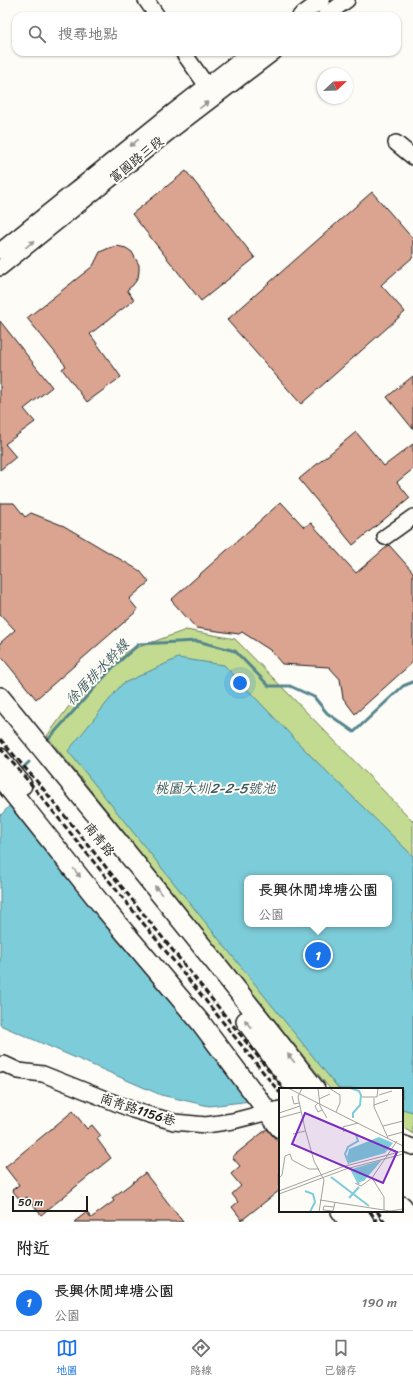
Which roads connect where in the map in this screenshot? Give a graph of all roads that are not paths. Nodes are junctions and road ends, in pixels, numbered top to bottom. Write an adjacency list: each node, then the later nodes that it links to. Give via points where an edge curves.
1 (146, 0): 4 (street)
2 (322, 0): 5 (street)
3 (347, 0): 6 (street)
4 (154, 12)
5 (306, 12)
6 (330, 12)
7 (186, 56): 10 (street)
8 (245, 56): 10 (street, 富國路三段)
9 (268, 56): 11 (street, 富國路三段, one-way to 9)
10 (207, 86): 11 (street, 富國路三段)
11 (169, 124): 14 (street, 富國路三段, one-way to 14); 15 (street, 富國路三段, one-way to 11)
12 (396, 143): 13 (street)
13 (413, 157)
14 (0, 251)
15 (0, 268)
16 (413, 517): 17 (street)
17 (385, 536)
18 (0, 697): 22 (main road, one-way to 18)
19 (0, 716): 25 (main road, 南青路)
20 (0, 758): 24 (main road, 南青路)
21 (0, 777): 23 (main road, one-way to 23)
22 (176, 913): 25 (main road, 南青路); 28 (main road, one-way to 22)
23 (128, 936): 24 (main road, 南青路); 29 (main road)
24 (161, 957): 29 (main road, 南青路)
25 (200, 962): 27 (main road, 南青路, one-way to 25)
26 (0, 1065): 29 (street, 南青路1156巷, via 43,1074 133,1110 174,1122 206,1125)
27 (295, 1088)
28 (314, 1088)
29 (276, 1110): 30 (main road)
30 (279, 1124)
31 (403, 1143): 32 (street)
32 (413, 1147)
33 (403, 1207): 37 (main road)
34 (342, 1212): 38 (main road)
35 (357, 1212): 39 (main road)
36 (389, 1212): 40 (main road)
37 (413, 1221)
38 (349, 1222)
39 (364, 1222)
40 (396, 1222)

